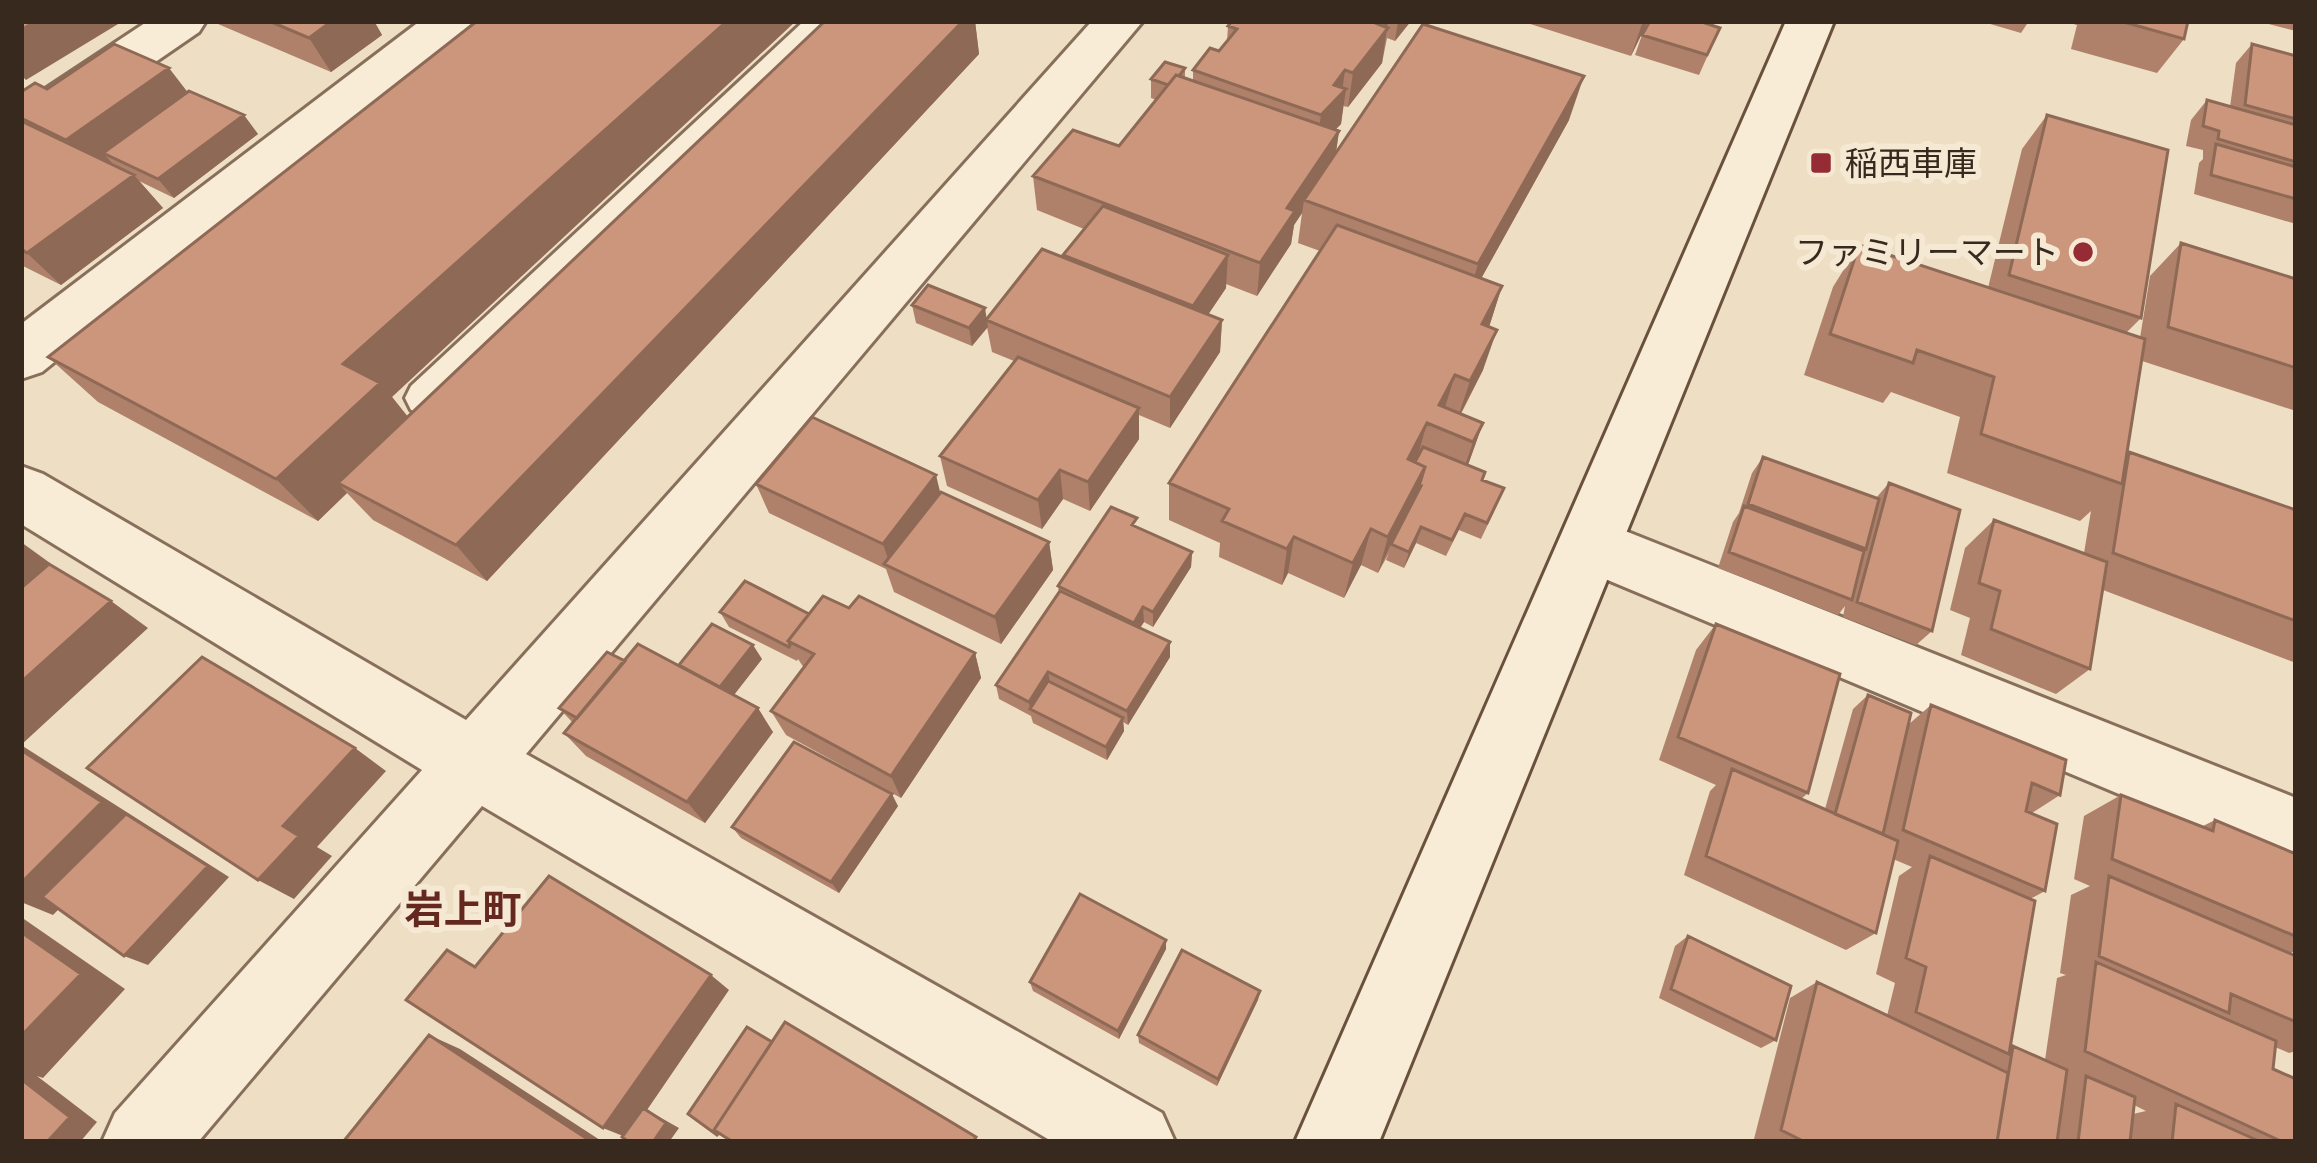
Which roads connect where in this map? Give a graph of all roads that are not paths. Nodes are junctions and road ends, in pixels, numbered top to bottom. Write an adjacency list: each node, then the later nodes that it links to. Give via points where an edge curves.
1 (182, 21): 6 (street)
2 (452, 21): 7 (street)
3 (825, 21): 8 (lane)
4 (1119, 21): 11 (street)
5 (1810, 21): 10 (street)
6 (21, 130)
7 (21, 356)
8 (427, 398)
9 (21, 492): 11 (street)
10 (1590, 544): 12 (street); 15 (street)
11 (476, 764): 13 (street); 14 (street)
12 (2296, 833)
13 (145, 1142)
14 (1133, 1142)
15 (1337, 1142)

